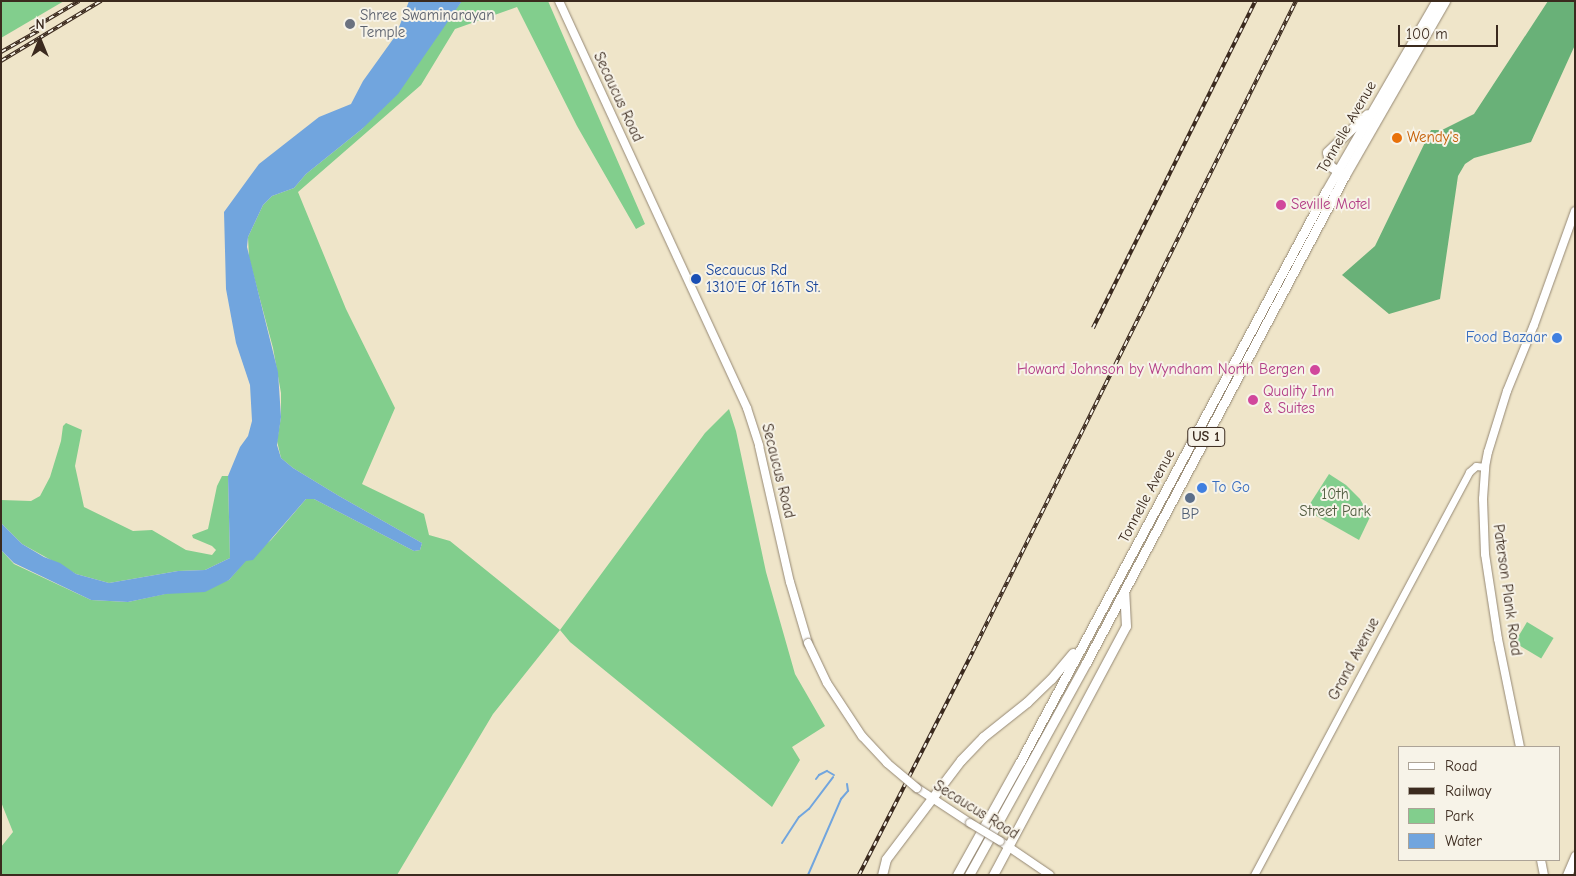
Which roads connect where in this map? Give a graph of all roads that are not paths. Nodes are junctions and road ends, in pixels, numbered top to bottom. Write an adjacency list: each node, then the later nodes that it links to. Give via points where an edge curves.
1 (559, 1): 11 (main road, Secaucus Road, bridge, via 747,408 808,643 827,683 862,736 887,763)
2 (1436, 1): 4 (main road, Tonnelle Avenue / US 1)
3 (1445, 1): 5 (main road, Tonnelle Avenue / US 1)
4 (1375, 107): 5 (main road, Tonnelle Avenue / US 1); 5 (main road, via 1327,152 1328,162)
5 (1342, 173): 8 (main road, Tonnelle Avenue / US 1); 9 (main road, Tonnelle Avenue / US 1)
6 (1575, 211): 7 (main road, Paterson Plank Road, via 1510,382)
7 (1485, 467): 10 (main road, Paterson Plank Road, via 1485,554); 20 (street, Grand Avenue, via 1476,466 1469,472)
8 (1124, 590): 12 (main road, via 1126,626); 17 (main road, Tonnelle Avenue / US 1)
9 (1088, 636): 11 (main road, via 1051,679 961,760); 16 (main road, Tonnelle Avenue / US 1)
10 (1520, 746)
11 (931, 799): 12 (main road, Secaucus Road, bridge); 15 (main road, via 886,859)
12 (1009, 846): 18 (main road); 19 (main road, Secaucus Road)
13 (1575, 856): 22 (main road)
14 (1541, 861): 21 (main road)
15 (882, 875)
16 (957, 875)
17 (969, 875)
18 (993, 875)
19 (1050, 875)
20 (1254, 875)
21 (1544, 875)
22 (1567, 875)

